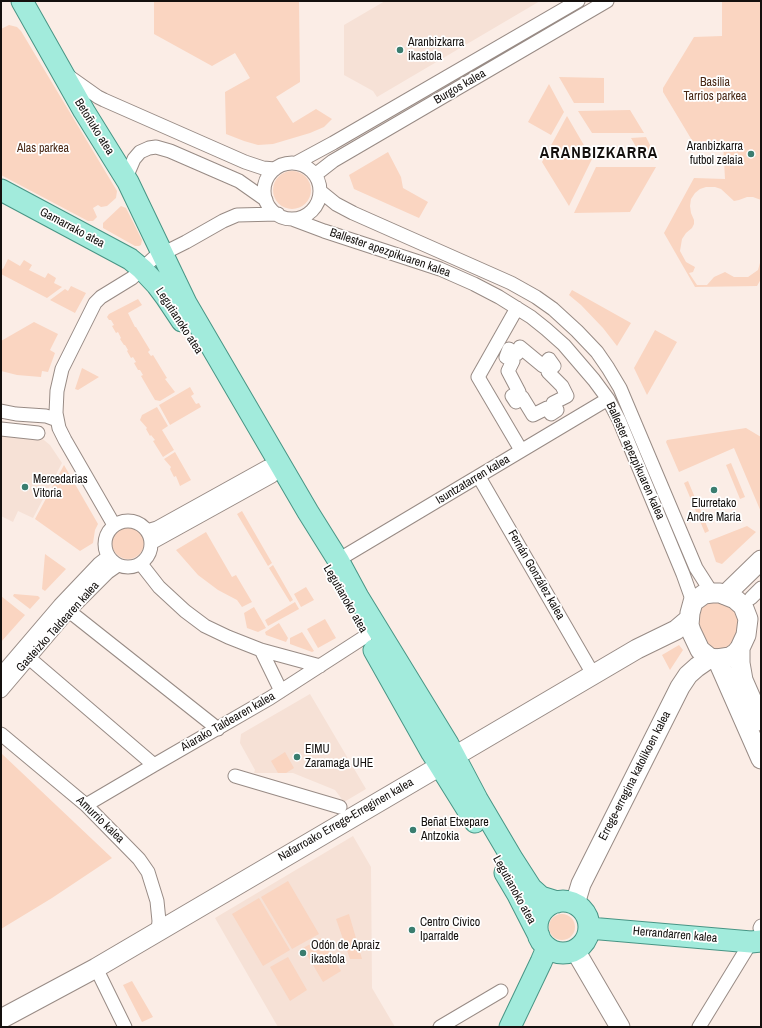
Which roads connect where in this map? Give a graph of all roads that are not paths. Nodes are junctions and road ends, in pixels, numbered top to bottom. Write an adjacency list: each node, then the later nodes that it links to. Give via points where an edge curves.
1 (22, 1): 4 (main road, Betoñuko atea)
2 (578, 1): 5 (street, Burgos kalea)
3 (607, 1): 7 (street, Burgos kalea, via 333,161)
4 (60, 70): 6 (street, via 98,97 245,162); 8 (main road, Betoñuko atea)
5 (296, 163): 6 (street, via 285,164); 7 (street)
6 (275, 169): 11 (street, via 266,183)
7 (315, 174): 10 (street)
8 (128, 182): 11 (street, via 128,173 134,159 140,152 156,147 239,181); 14 (main road, Betoñuko atea)
9 (1, 190): 15 (main road, Gamarrako atea, via 130,259)
10 (320, 191): 13 (street, via 319,200 308,214); 33 (street, Ballester apezpikuaren kalea, via 353,213 511,283 553,309 577,330 608,368 620,388 696,568)
11 (266, 200): 12 (street)
12 (278, 214): 13 (street); 14 (street, via 237,215)
13 (292, 219): 16 (street, Ballester apezpikuaren kalea, via 440,269)
14 (162, 254): 15 (street); 28 (main road, Legutianoko atea, via 186,303)
15 (142, 269): 20 (street, via 95,303 62,368 57,396); 24 (main road, Legutianoko atea, via 175,310)
16 (517, 308): 17 (street, Ballester apezpikuaren kalea, via 564,345); 23 (street, via 478,377)
17 (608, 400): 23 (street, Isuntzatarren kalea); 35 (street, Ballester apezpikuaren kalea, via 658,514)
18 (1, 411): 20 (street, via 46,416)
19 (551, 414): 19 (street, via 557,410 553,404 566,396 562,386 548,372 554,366 549,359 544,366 520,347 517,354 510,350 506,357 513,361 508,371 519,392 512,396 516,402 522,397 533,415 547,408)
20 (57, 420): 26 (street, via 65,440)
21 (1, 428): 22 (street)
22 (38, 433)
23 (521, 450): 25 (street, Isuntzatarren kalea)
24 (270, 472): 27 (street, via 157,528); 38 (main road, Legutianoko atea)
25 (479, 476): 28 (street, Isuntzatarren kalea); 45 (street, Fernán González kalea)
26 (114, 525): 27 (street, via 128,521 136,522); 30 (street, via 105,540 105,549)
27 (149, 537): 31 (street, via 150,551)
28 (338, 560): 52 (main road, Legutianoko atea)
29 (761, 560): 33 (main road)
30 (113, 561): 31 (street, via 126,568); 36 (street, Gasteizko Taldearen kalea, via 108,572); 44 (street, Gasteizko Taldearen kalea, via 99,564)
31 (141, 564): 40 (street, via 159,587 185,612 205,626)
32 (761, 588): 34 (street)
33 (719, 594): 35 (main road, via 704,594); 39 (main road, via 735,599 743,606 748,619)
34 (751, 598)
35 (691, 610): 42 (main road, via 690,632 700,650); 45 (main road, Nafarroako Errege-Erreginen kalea, via 676,630 637,648)
36 (69, 611): 41 (street, Gasteizko Taldearen kalea); 49 (street)
37 (761, 623): 39 (main road)
38 (366, 636): 43 (street, Aiarako Taldearen kalea); 52 (main road, Legutianoko atea)
39 (743, 641): 42 (main road, via 736,653); 48 (main road, via 740,663 743,680)
40 (261, 650): 43 (street); 47 (street)
41 (29, 658): 46 (street, Gasteizko Taldearen kalea); 53 (street)
42 (713, 659): 51 (main road); 57 (main road, Errege-erregina katolikoen kalea, via 697,667 680,687 581,884)
43 (320, 666): 47 (street, Aiarako Taldearen kalea)
44 (1, 674)
45 (592, 674): 52 (main road, Nafarroako Errege-Erreginen kalea)
46 (1, 691)
47 (282, 691): 49 (street, Aiarako Taldearen kalea)
48 (761, 721)
49 (218, 729): 53 (street, Aiarako Taldearen kalea)
50 (1, 734): 55 (street, Amurrio kalea)
51 (761, 759)
52 (447, 761): 57 (main road, Legutianoko atea, via 477,799 528,883 541,897); 59 (main road, Nafarroako Errege-Erreginen kalea); 61 (main road, Legutianoko atea)
53 (154, 765): 55 (street, Aiarako Taldearen kalea)
54 (235, 776): 56 (street)
55 (86, 805): 59 (street, Amurrio kalea, via 139,859 148,872 157,901)
56 (340, 807)
57 (566, 903): 58 (main road, via 585,914); 61 (main road, via 545,909 540,915 537,929)
58 (589, 928): 60 (main road, Herrandarren kalea); 62 (main road, via 584,943)
59 (158, 931): 63 (main road, Nafarroako Errege-Erreginen kalea)
60 (758, 934): 70 (street)
61 (543, 942): 62 (main road, via 553,951 568,953); 68 (main road, via 540,966)
62 (575, 950): 69 (main road)
63 (96, 968): 65 (main road, Nafarroako Errege-Erreginen kalea); 66 (street)
64 (501, 991): 67 (street)
65 (1, 1019)
66 (125, 1027)
67 (440, 1027)
68 (510, 1027)
69 (620, 1027)
70 (699, 1027)

